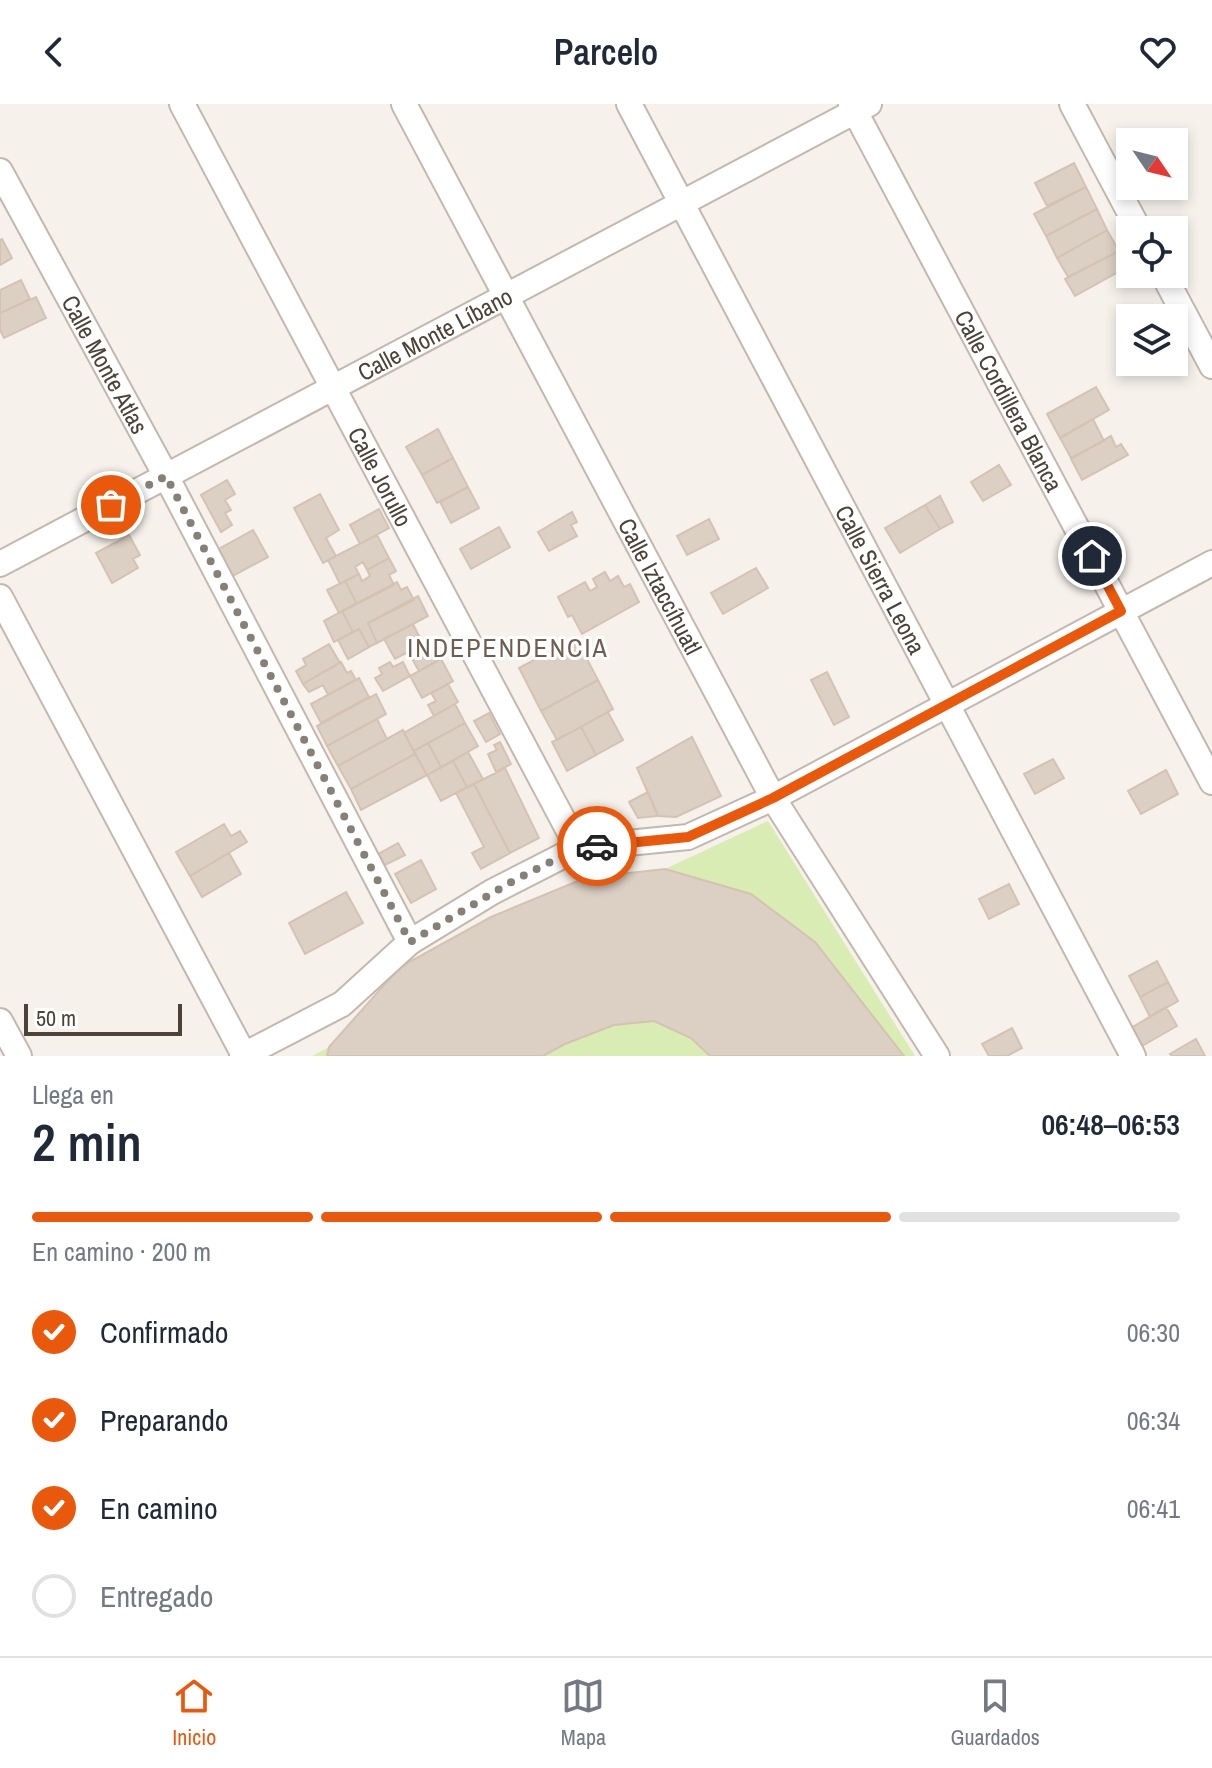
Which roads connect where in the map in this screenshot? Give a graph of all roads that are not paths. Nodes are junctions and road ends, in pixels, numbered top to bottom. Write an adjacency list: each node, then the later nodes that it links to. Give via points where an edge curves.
1 (182, 104): 12 (street, Calle Jorullo)
2 (404, 104): 10 (street, Calle Iztaccíhuatl)
3 (629, 104): 7 (street, Calle Sierra Leona)
4 (1072, 104): 8 (street)
5 (858, 106): 7 (street, Calle Monte Líbano); 17 (street, Calle Cordillera Blanca)
6 (0, 171): 13 (street, Calle Monte Atlas)
7 (681, 203): 10 (street, Calle Monte Líbano); 18 (street, Calle Sierra Leona)
8 (1132, 216)
9 (1170, 288): 11 (street)
10 (507, 296): 12 (street, Calle Monte Líbano); 20 (street, Calle Iztaccíhuatl)
11 (1212, 366)
12 (333, 388): 13 (street, Calle Monte Líbano); 21 (street, Calle Jorullo)
13 (166, 476): 15 (street, Calle Monte Líbano); 22 (street, Calle Monte Atlas)
14 (1212, 563): 17 (street)
15 (0, 564)
16 (0, 597): 24 (street)
17 (1121, 611): 18 (street); 19 (street, Calle Cordillera Blanca)
18 (947, 705): 20 (street); 27 (street, Calle Sierra Leona)
19 (1212, 782)
20 (773, 798): 21 (street, via 688,837); 26 (street, Calle Iztaccíhuatl)
21 (578, 848): 22 (street)
22 (410, 942): 24 (street, via 342,1004)
23 (0, 1021): 25 (street)
24 (243, 1055)
25 (19, 1056)
26 (937, 1056)
27 (1133, 1056)

